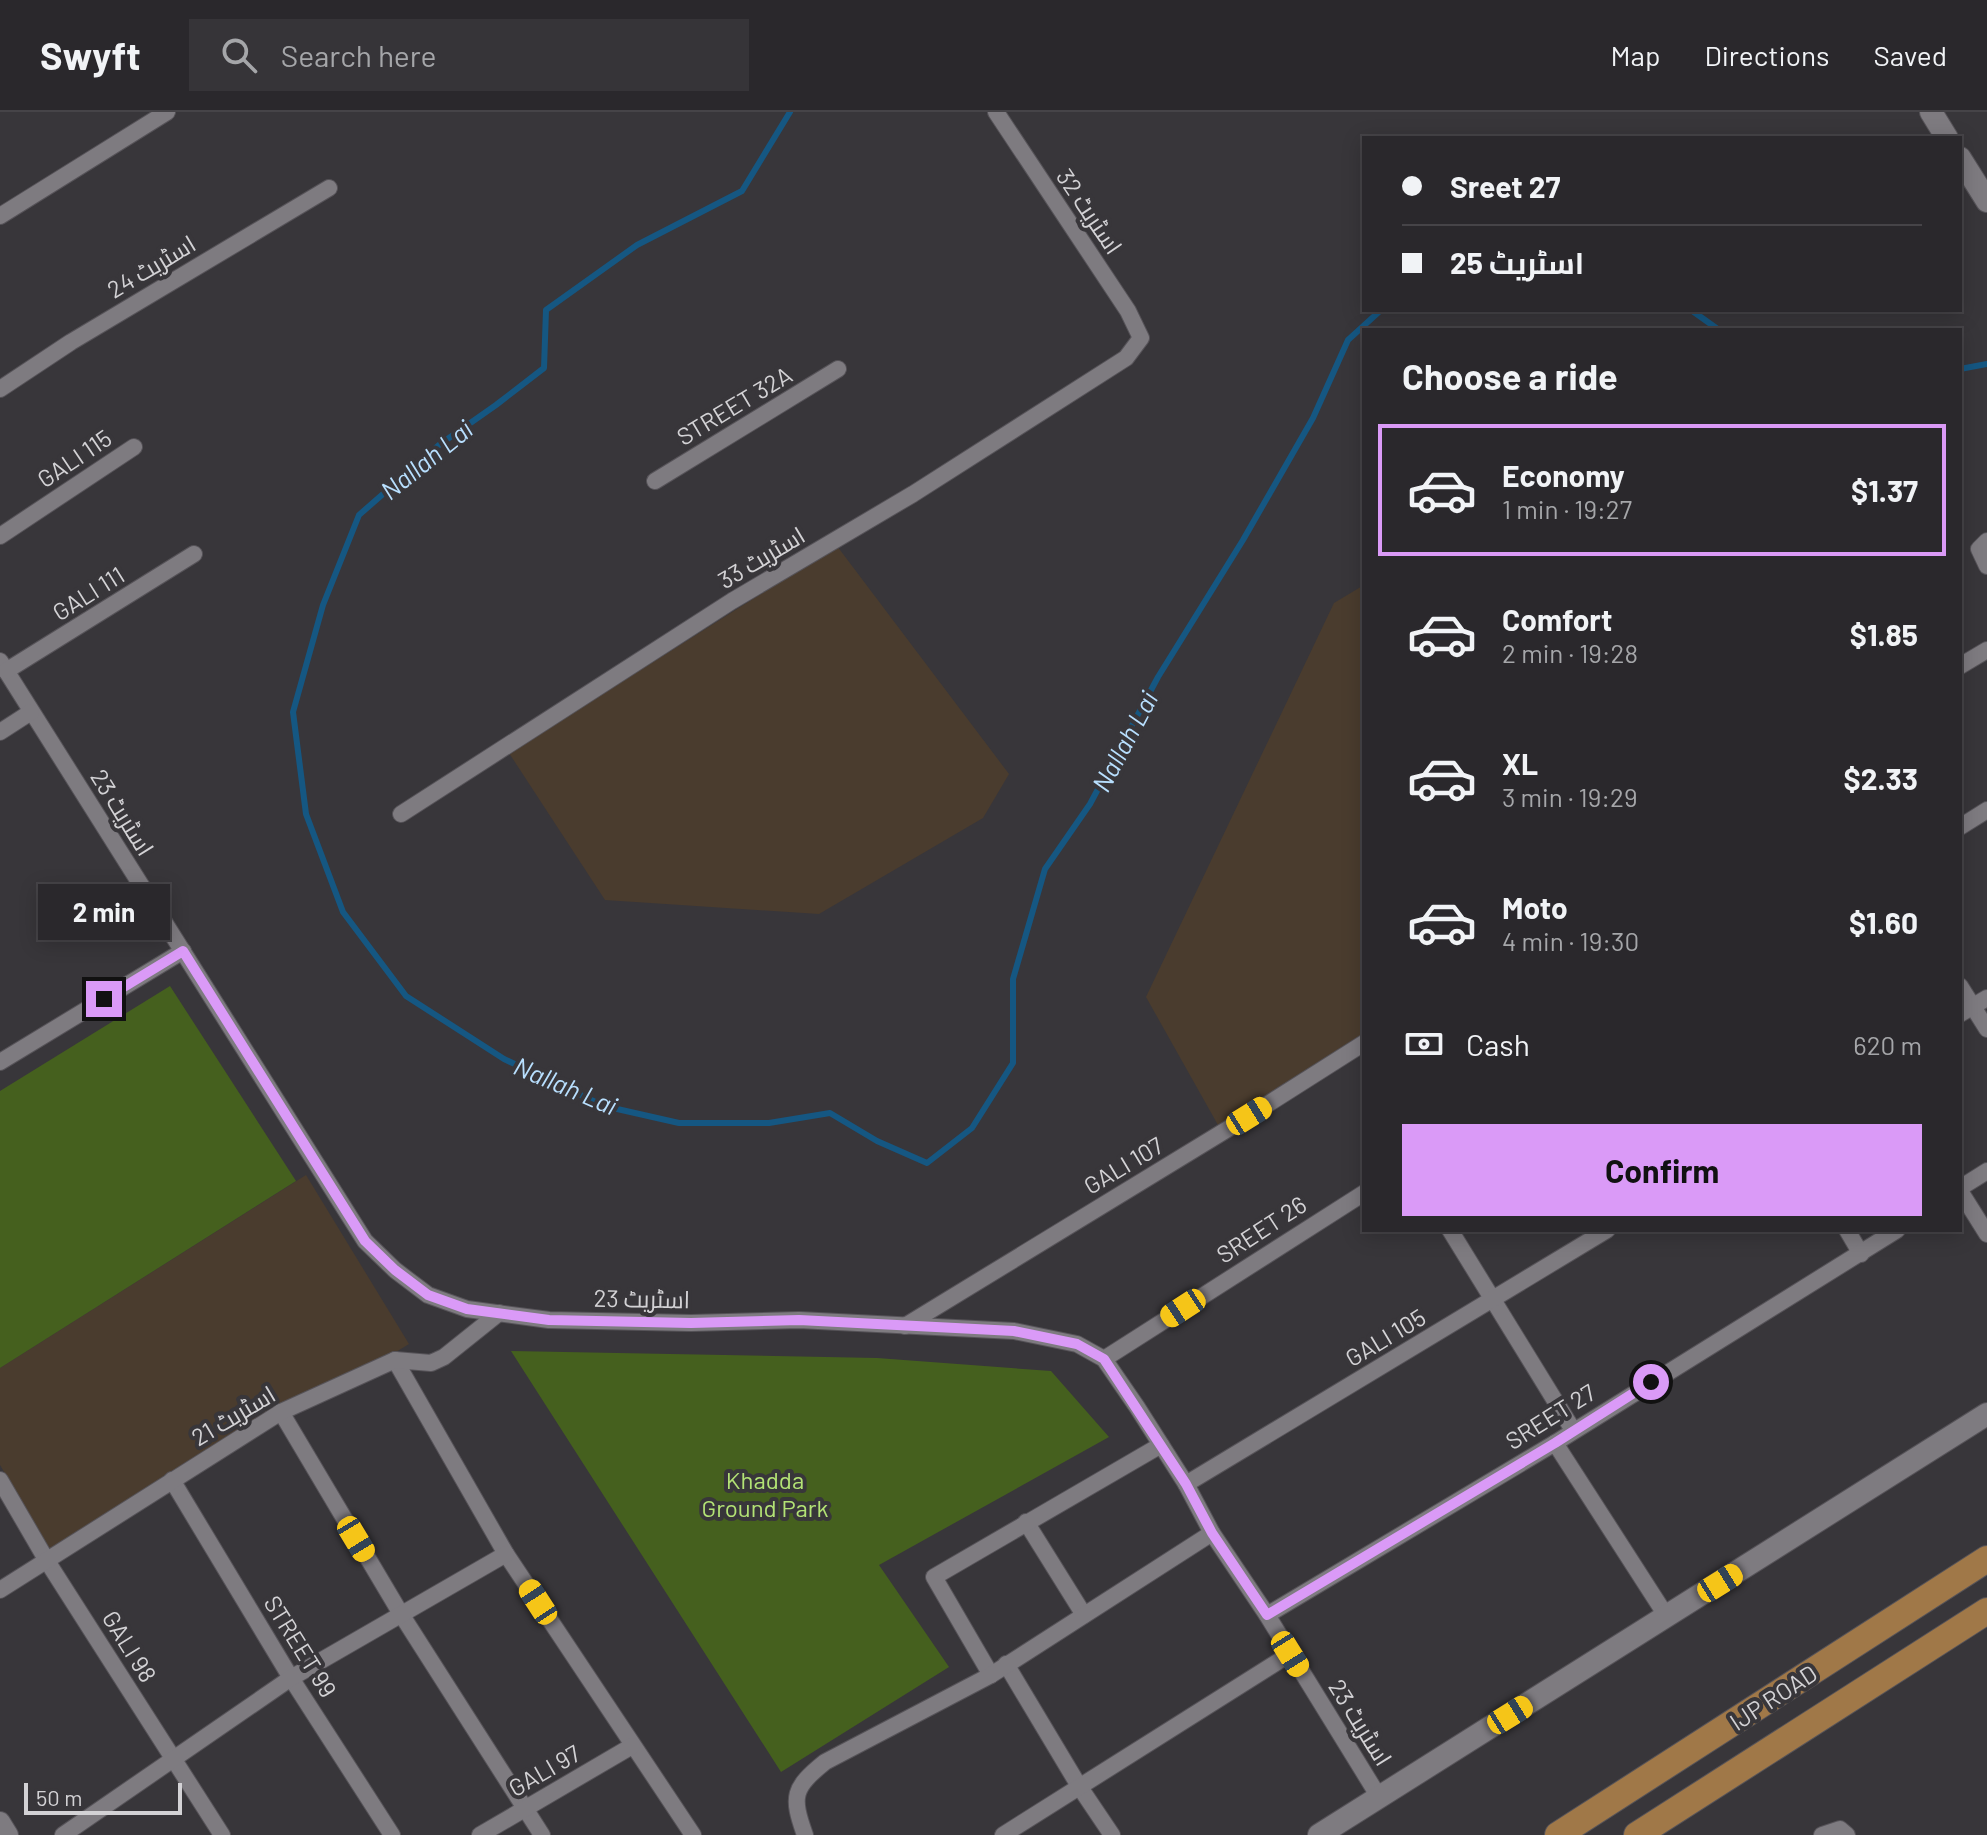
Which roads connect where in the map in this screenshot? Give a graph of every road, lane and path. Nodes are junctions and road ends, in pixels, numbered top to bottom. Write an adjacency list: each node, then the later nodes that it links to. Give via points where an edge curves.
1 (167, 112): 8 (street)
2 (996, 112): 9 (street, اسٹریٹ 32)
3 (1931, 112): 4 (main road)
4 (1946, 136)
5 (1962, 161): 7 (main road)
6 (329, 188): 11 (street, اسٹریٹ 24)
7 (1987, 201)
8 (0, 216)
9 (1141, 338): 22 (street, اسٹریٹ 33, via 1126,358 732,601)
10 (838, 369): 13 (street, STREET 32A)
11 (0, 389)
12 (134, 447): 14 (street, GALI 115)
13 (655, 481)
14 (0, 536)
15 (194, 554): 18 (street, GALI 111)
16 (1987, 650): 17 (street)
17 (1962, 665)
18 (3, 666): 19 (street, اسٹریٹ 23)
19 (31, 712): 20 (street); 24 (street, اسٹریٹ 23)
20 (0, 732)
21 (1987, 810): 23 (street)
22 (401, 814)
23 (1962, 826)
24 (183, 951): 29 (street); 41 (street, اسٹریٹ 23, via 365,1241 428,1295)
25 (1962, 989): 26 (street)
26 (1973, 1006): 27 (street)
27 (1987, 1029)
28 (1362, 1044): 42 (street, GALI 107)
29 (0, 1062)
30 (1987, 1171): 31 (street)
31 (1962, 1188)
32 (1962, 1192): 38 (street)
33 (1362, 1194): 43 (street, SREET 26)
34 (1451, 1232): 40 (street)
35 (1604, 1232): 40 (street, GALI 105)
36 (1848, 1232): 39 (street)
37 (1894, 1232): 39 (street, SREET 27)
38 (1987, 1234)
39 (1861, 1254): 47 (street, SREET 27)
40 (1494, 1300): 47 (street); 52 (street, GALI 105)
41 (499, 1313): 42 (street, اسٹریٹ 23, via 549,1320 799,1320); 44 (street, اسٹریٹ 21, via 431,1363)
42 (905, 1326): 43 (street, اسٹریٹ 23, via 1014,1331 1077,1344)
43 (1104, 1359): 49 (street, اسٹریٹ 23)
44 (395, 1360): 45 (street, اسٹریٹ 21); 55 (street)
45 (281, 1412): 51 (street, اسٹریٹ 21); 60 (street)
46 (1987, 1414): 63 (main road)
47 (1573, 1430): 48 (street, SREET 27)
48 (1555, 1443): 62 (street, SREET 27); 63 (street)
49 (1161, 1445): 52 (street, اسٹریٹ 23); 53 (street)
50 (0, 1480): 57 (street, GALI 98)
51 (172, 1480): 57 (street, اسٹریٹ 21); 67 (street, STREET 99)
52 (1186, 1484): 54 (street, اسٹریٹ 23)
53 (1026, 1522): 61 (street); 66 (street, via 934,1577)
54 (1212, 1533): 61 (street); 62 (street, اسٹریٹ 23)
55 (506, 1554): 60 (street); 68 (street)
56 (1987, 1559): 85 (highway, IJP ROAD)
57 (47, 1561): 58 (street, اسٹریٹ 21); 69 (street, GALI 98)
58 (0, 1590)
59 (1987, 1611): 86 (highway, IJP ROAD)
60 (401, 1614): 67 (street); 72 (street)
61 (1084, 1615): 65 (street)
62 (1267, 1615): 64 (street, اسٹریٹ 23)
63 (1667, 1617): 71 (main road)
64 (1290, 1654): 70 (street); 71 (street, اسٹریٹ 23)
65 (1006, 1664): 66 (street); 70 (street)
66 (991, 1675): 81 (street, via 825,1762 801,1782 796,1808)
67 (291, 1678): 69 (street); 77 (street, STREET 99)
68 (632, 1746): 72 (street, GALI 97); 80 (street)
69 (173, 1758): 75 (street); 76 (street, GALI 98)
70 (1079, 1786): 82 (street); 83 (street)
71 (1379, 1797): 84 (main road)
72 (526, 1809): 78 (street, GALI 97); 79 (street)
73 (0, 1822): 74 (street)
74 (8, 1835)
75 (63, 1835)
76 (222, 1835)
77 (392, 1835)
78 (480, 1835)
79 (542, 1835)
80 (693, 1835)
81 (805, 1835)
82 (1003, 1835)
83 (1112, 1835)
84 (1319, 1835)
85 (1558, 1835)
86 (1637, 1835)
87 (1822, 1835): 88 (street, via 1840,1829)
88 (1847, 1835)

